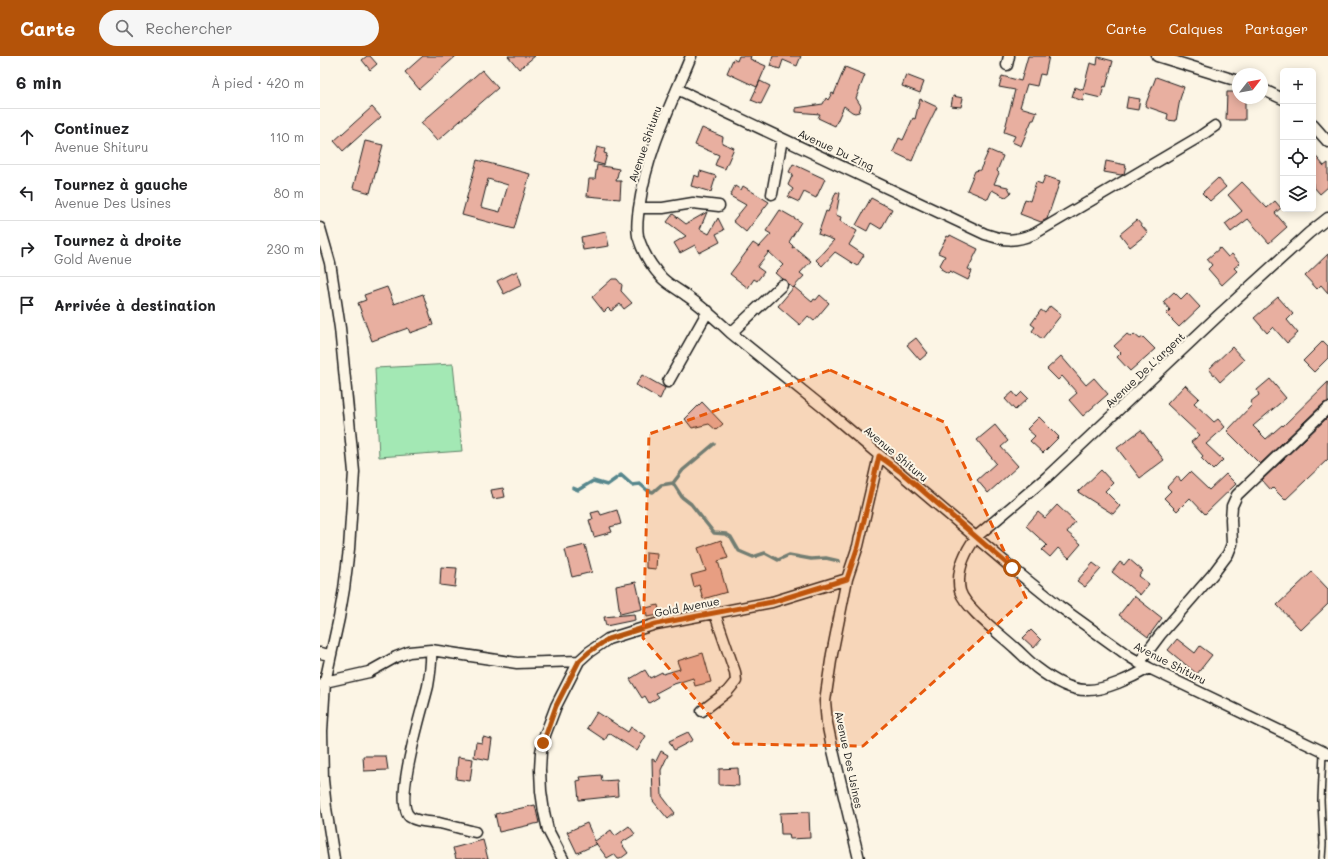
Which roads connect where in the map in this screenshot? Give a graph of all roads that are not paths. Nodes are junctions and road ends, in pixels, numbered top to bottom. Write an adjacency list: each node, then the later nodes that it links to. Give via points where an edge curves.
1 (691, 56): 4 (street, Avenue Shituru)
2 (1157, 56): 3 (street)
3 (1232, 79)
4 (677, 90): 9 (street, Avenue Du Zing); 13 (street, Avenue Shituru, via 657,137 641,189)
5 (1268, 92): 6 (street)
6 (1280, 98)
7 (1215, 126): 9 (street, Avenue Du Zing, via 1034,234 1013,240 985,234)
8 (1316, 128): 10 (street)
9 (782, 139): 11 (street)
10 (1328, 142)
11 (772, 194)
12 (719, 206): 13 (street, via 693,203 663,208)
13 (639, 208): 17 (street, Avenue Shituru, via 638,236 653,267 663,279)
14 (1328, 218): 22 (street, Avenue De L'argent, via 1226,309 1047,477)
15 (320, 228): 26 (street, via 330,263 340,328 354,472 339,618)
16 (782, 285): 18 (street)
17 (708, 311): 18 (street, Avenue Shituru); 19 (street)
18 (731, 333): 21 (street, Avenue Shituru)
19 (668, 382)
20 (1328, 408): 28 (street, via 1236,495 1232,506 1232,544 1228,554)
21 (879, 456): 22 (street, Avenue Shituru); 23 (street, Avenue Des Usines, via 858,546)
22 (976, 537): 28 (street, Avenue Shituru, via 1059,606); 29 (street, Avenue De L'argent, via 968,548 962,564 960,591 965,601 1037,668 1060,683 1087,690 1119,682)
23 (847, 579): 24 (street, Gold Avenue, via 772,602); 36 (street, Avenue Des Usines, via 825,701 831,742)
24 (715, 614): 27 (street, Gold Avenue, via 656,624 608,639); 31 (street, via 736,681 727,692)
25 (431, 650): 27 (street, via 517,663); 30 (street, via 409,652 369,672); 33 (street, via 432,663 428,687 408,762 406,812 416,820)
26 (325, 654): 30 (street)
27 (579, 661): 35 (street, Gold Avenue, via 556,706 541,752 540,791 544,812 548,830)
28 (1139, 662): 29 (street, Avenue Shituru)
29 (1149, 668): 32 (street, Avenue Shituru)
30 (322, 684): 34 (street, via 323,780)
31 (702, 711)
32 (1325, 753): 37 (lane, via 1321,800)
33 (475, 832)
34 (334, 859)
35 (563, 859)
36 (859, 859)
37 (1322, 859)

